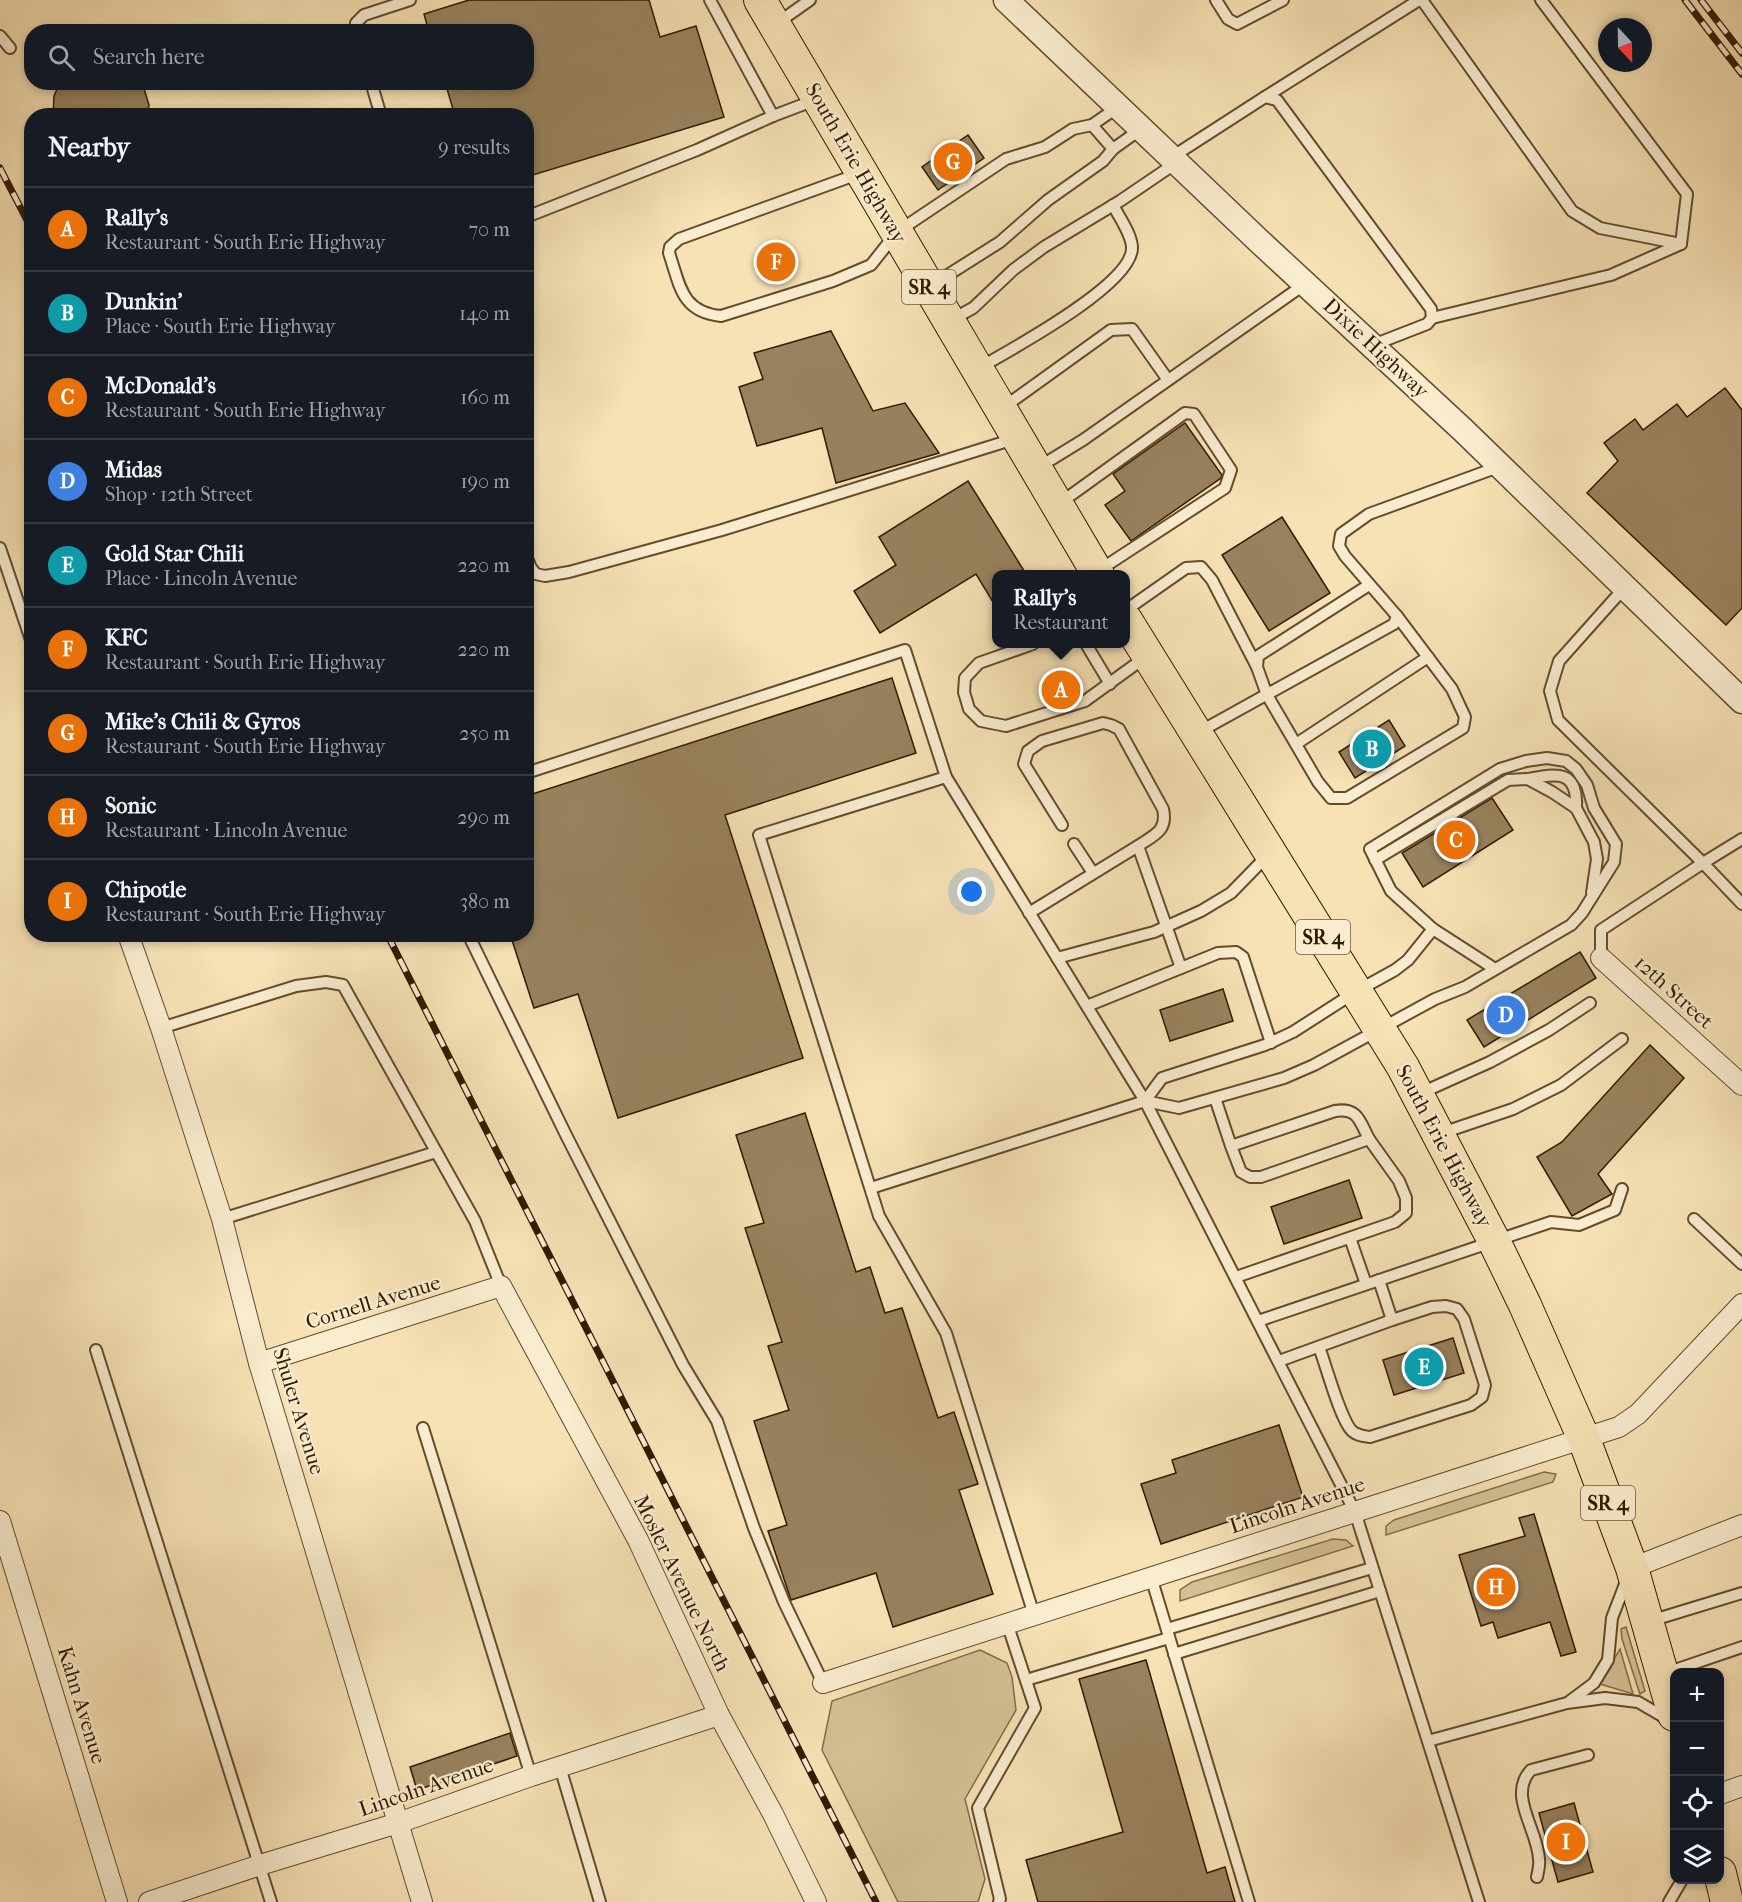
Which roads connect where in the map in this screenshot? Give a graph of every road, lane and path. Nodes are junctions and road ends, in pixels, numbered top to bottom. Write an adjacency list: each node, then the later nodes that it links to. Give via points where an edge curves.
1 (410, 0): 10 (lane, via 364,15)
2 (710, 0): 18 (lane)
3 (810, 0): 9 (lane)
4 (1216, 0): 5 (lane, via 1228,20 1237,24)
5 (1283, 0)
6 (1421, 0): 14 (lane); 27 (lane, via 1572,211 1600,228)
7 (1541, 0): 27 (lane, via 1687,194)
8 (1008, 1): 16 (street, Dixie Highway)
9 (768, 12): 15 (main road, South Erie Highway / SR 4)
10 (356, 24)
11 (0, 36): 12 (lane)
12 (10, 48)
13 (373, 90): 17 (lane)
14 (1265, 97): 22 (lane); 30 (lane, via 1277,100 1431,309)
15 (818, 99): 18 (lane); 23 (main road, South Erie Highway / SR 4)
16 (1118, 107): 19 (lane); 20 (street, Dixie Highway)
17 (379, 108)
18 (773, 117): 25 (lane)
19 (1092, 125): 21 (lane); 26 (lane, via 1073,129 1045,147 1006,159)
20 (1141, 129): 21 (lane); 22 (street, Dixie Highway)
21 (1113, 149): 29 (lane, via 1000,242)
22 (1174, 160): 24 (lane); 28 (street, Dixie Highway)
23 (862, 173): 26 (main road, South Erie Highway / SR 4); 26 (lane, via 679,239 669,253 683,295 706,315 721,316 871,265)
24 (1113, 205): 31 (lane, via 1036,253 973,308); 33 (lane, via 1132,248 1118,276 1043,331)
25 (534, 214)
26 (897, 232): 29 (main road, South Erie Highway / SR 4)
27 (1681, 244): 30 (lane, via 1611,275)
28 (1306, 284): 32 (street, Dixie Highway); 34 (lane)
29 (929, 287): 31 (main road, South Erie Highway / SR 4)
30 (1432, 318): 32 (lane, via 1427,324)
31 (949, 322): 33 (main road, South Erie Highway / SR 4)
32 (1373, 345): 37 (street, Dixie Highway)
33 (977, 370): 35 (main road, South Erie Highway / SR 4)
34 (1168, 380): 35 (lane, via 1132,329 1111,330); 38 (lane)
35 (1001, 410): 36 (main road, South Erie Highway / SR 4)
36 (1017, 438): 38 (main road, South Erie Highway / SR 4); 43 (lane, via 722,530 569,572 545,576)
37 (1500, 466): 44 (lane, via 1369,514 1341,534 1339,546); 45 (street, Dixie Highway)
38 (1036, 469): 39 (main road, South Erie Highway / SR 4)
39 (1057, 505): 41 (main road, South Erie Highway / SR 4); 42 (lane, via 1185,413 1194,414 1231,470 1225,488)
40 (0, 548): 48 (lane)
41 (1093, 570)
42 (1101, 570)
43 (534, 572)
44 (1369, 585): 47 (lane); 54 (lane, via 1258,656)
45 (1625, 587): 57 (street, Dixie Highway); 70 (lane, via 1559,661 1550,691 1558,720)
46 (1130, 607): 54 (lane, via 1186,568 1201,567 1212,580)
47 (1397, 616): 53 (lane); 56 (lane, via 1394,624)
48 (24, 619)
49 (1130, 628): 52 (main road, South Erie Highway / SR 4)
50 (1022, 648): 55 (lane, via 979,663 965,678 969,709 981,721 1006,726 1085,701)
51 (1088, 648): 55 (lane)
52 (1148, 655): 55 (lane); 58 (main road, South Erie Highway / SR 4)
53 (1428, 657): 59 (lane); 59 (lane, via 1452,689 1465,717 1463,728 1347,798 1331,798)
54 (1257, 667): 56 (lane)
55 (1110, 684)
56 (1267, 695): 58 (lane); 59 (lane)
57 (1742, 701)
58 (1196, 734): 68 (main road, South Erie Highway / SR 4)
59 (1296, 744)
60 (534, 770): 61 (lane, via 905,650)
61 (946, 777): 74 (lane); 98 (lane, via 759,835)
62 (1528, 779): 63 (lane); 63 (lane, via 1552,774 1564,777 1576,793); 69 (lane, via 1508,780)
63 (1576, 808): 72 (lane, via 1594,842 1597,859)
64 (1062, 825): 67 (lane, via 1024,764 1028,751 1041,741 1103,723 1111,725 1119,729 1165,818 1162,829)
65 (1742, 839): 70 (lane)
66 (1074, 844): 71 (lane)
67 (1138, 846): 71 (lane); 75 (lane)
68 (1270, 853): 75 (lane, via 1232,893); 83 (main road, South Erie Highway / SR 4)
69 (1375, 860): 72 (lane, via 1370,849 1500,770 1547,758 1566,761 1587,785 1594,808 1616,844 1614,862); 76 (lane, via 1391,891)
70 (1703, 862): 73 (lane); 80 (lane, via 1601,930)
71 (1093, 873): 74 (lane)
72 (1592, 896): 82 (lane, via 1571,925)
73 (1742, 904)
74 (1029, 913): 79 (lane)
75 (1166, 927): 79 (lane); 81 (lane)
76 (1433, 929): 82 (lane); 83 (lane, via 1408,960)
77 (132, 942): 86 (street, Shuler Avenue)
78 (472, 942): 134 (lane, via 677,1354 717,1421 753,1528)
79 (1058, 958): 85 (lane)
80 (1601, 958): 90 (street, 12th Street)
81 (1181, 968): 85 (lane); 89 (lane, via 1218,953 1236,952 1243,957)
82 (1496, 969): 87 (lane)
83 (1357, 990): 87 (main road, South Erie Highway / SR 4); 89 (lane)
84 (1590, 1003): 91 (lane, via 1490,1062)
85 (1087, 1006): 93 (lane)
86 (161, 1028): 97 (lane, via 296,986 326,982 343,985); 100 (street, Shuler Avenue)
87 (1379, 1028): 91 (main road, South Erie Highway / SR 4); 92 (lane, via 1304,1070)
88 (1622, 1039): 94 (lane, via 1561,1085 1513,1109)
89 (1270, 1043): 93 (lane, via 1162,1078)
90 (1742, 1085)
91 (1418, 1095): 94 (main road, South Erie Highway / SR 4)
92 (1215, 1098): 93 (lane, via 1179,1108); 96 (lane)
93 (1145, 1101): 98 (lane); 105 (lane)
94 (1439, 1134): 103 (main road, South Erie Highway / SR 4)
95 (1369, 1138): 96 (lane, via 1355,1113 1346,1109); 96 (lane, via 1261,1177 1241,1172); 102 (lane, via 1399,1181 1406,1198 1406,1212 1395,1222)
96 (1231, 1146)
97 (436, 1152): 100 (lane); 108 (lane, via 475,1221)
98 (871, 1188): 126 (lane, via 879,1216 946,1333)
99 (1622, 1189): 103 (lane, via 1615,1210 1579,1225 1551,1222)
100 (222, 1219): 115 (street, Shuler Avenue)
101 (1694, 1219): 104 (lane)
102 (1350, 1238): 105 (lane); 107 (lane)
103 (1494, 1241): 106 (lane); 117 (main road, South Erie Highway / SR 4)
104 (1742, 1264)
105 (1236, 1277): 111 (lane)
106 (1378, 1280): 107 (lane); 110 (lane)
107 (1366, 1284): 111 (lane)
108 (501, 1286): 115 (street, Cornell Avenue); 137 (street, Mosler Avenue North, via 638,1540)
109 (1742, 1305): 117 (street, Lincoln Avenue, via 1638,1414 1619,1427)
110 (1392, 1320): 112 (lane); 112 (lane, via 1432,1307 1457,1309 1464,1319 1485,1385 1482,1397 1471,1405 1370,1437 1360,1436 1344,1419)
111 (1258, 1321): 114 (lane)
112 (1319, 1347): 114 (lane)
113 (96, 1350): 146 (lane)
114 (1279, 1361): 118 (lane)
115 (259, 1363): 145 (street, Shuler Avenue)
116 (423, 1428): 142 (lane)
117 (1584, 1439): 118 (street, Lincoln Avenue); 122 (main road, South Erie Highway / SR 4)
118 (1354, 1512): 121 (lane); 123 (street, Lincoln Avenue)
119 (0, 1521): 150 (street, Kahn Avenue)
120 (1742, 1525): 122 (street)
121 (1372, 1568): 124 (lane); 129 (lane)
122 (1632, 1568): 127 (main road, South Erie Highway / SR 4); 136 (lane, via 1612,1618 1608,1660 1594,1683)
123 (1151, 1577): 126 (street, Lincoln Avenue); 129 (lane)
124 (1380, 1591): 131 (lane); 139 (lane)
125 (1742, 1593): 127 (lane)
126 (1034, 1615): 128 (street, Lincoln Avenue)
127 (1647, 1622): 132 (main road, South Erie Highway / SR 4)
128 (1007, 1623): 133 (lane); 134 (street, Lincoln Avenue)
129 (1168, 1634): 131 (lane); 133 (lane)
130 (1742, 1647): 132 (lane)
131 (1174, 1654): 157 (lane)
132 (1662, 1674): 135 (main road, South Erie Highway / SR 4)
133 (1026, 1680): 156 (lane, via 1035,1708 978,1808)
134 (823, 1683)
135 (1670, 1701)
136 (1567, 1703): 138 (lane, via 1605,1698 1638,1702); 139 (lane)
137 (719, 1715): 141 (street, Lincoln Avenue); 155 (street, Mosler Avenue North)
138 (1671, 1722)
139 (1428, 1741): 158 (lane)
140 (1588, 1755): 147 (lane, via 1531,1770 1525,1776 1522,1799 1539,1858)
141 (560, 1767): 142 (street, Lincoln Avenue); 154 (lane)
142 (531, 1776): 145 (street, Lincoln Avenue)
143 (1742, 1786): 144 (street)
144 (1724, 1792)
145 (398, 1823): 146 (street, Lincoln Avenue); 153 (street, Shuler Avenue)
146 (260, 1865): 151 (street, Lincoln Avenue); 152 (lane)
147 (1537, 1878)
148 (1680, 1884): 159 (lane)
149 (1722, 1884): 160 (main road)
150 (117, 1902)
151 (148, 1902)
152 (271, 1902)
153 (422, 1902)
154 (600, 1902)
155 (816, 1902)
156 (999, 1902)
157 (1249, 1902)
158 (1479, 1902)
159 (1670, 1902)
160 (1727, 1902)

